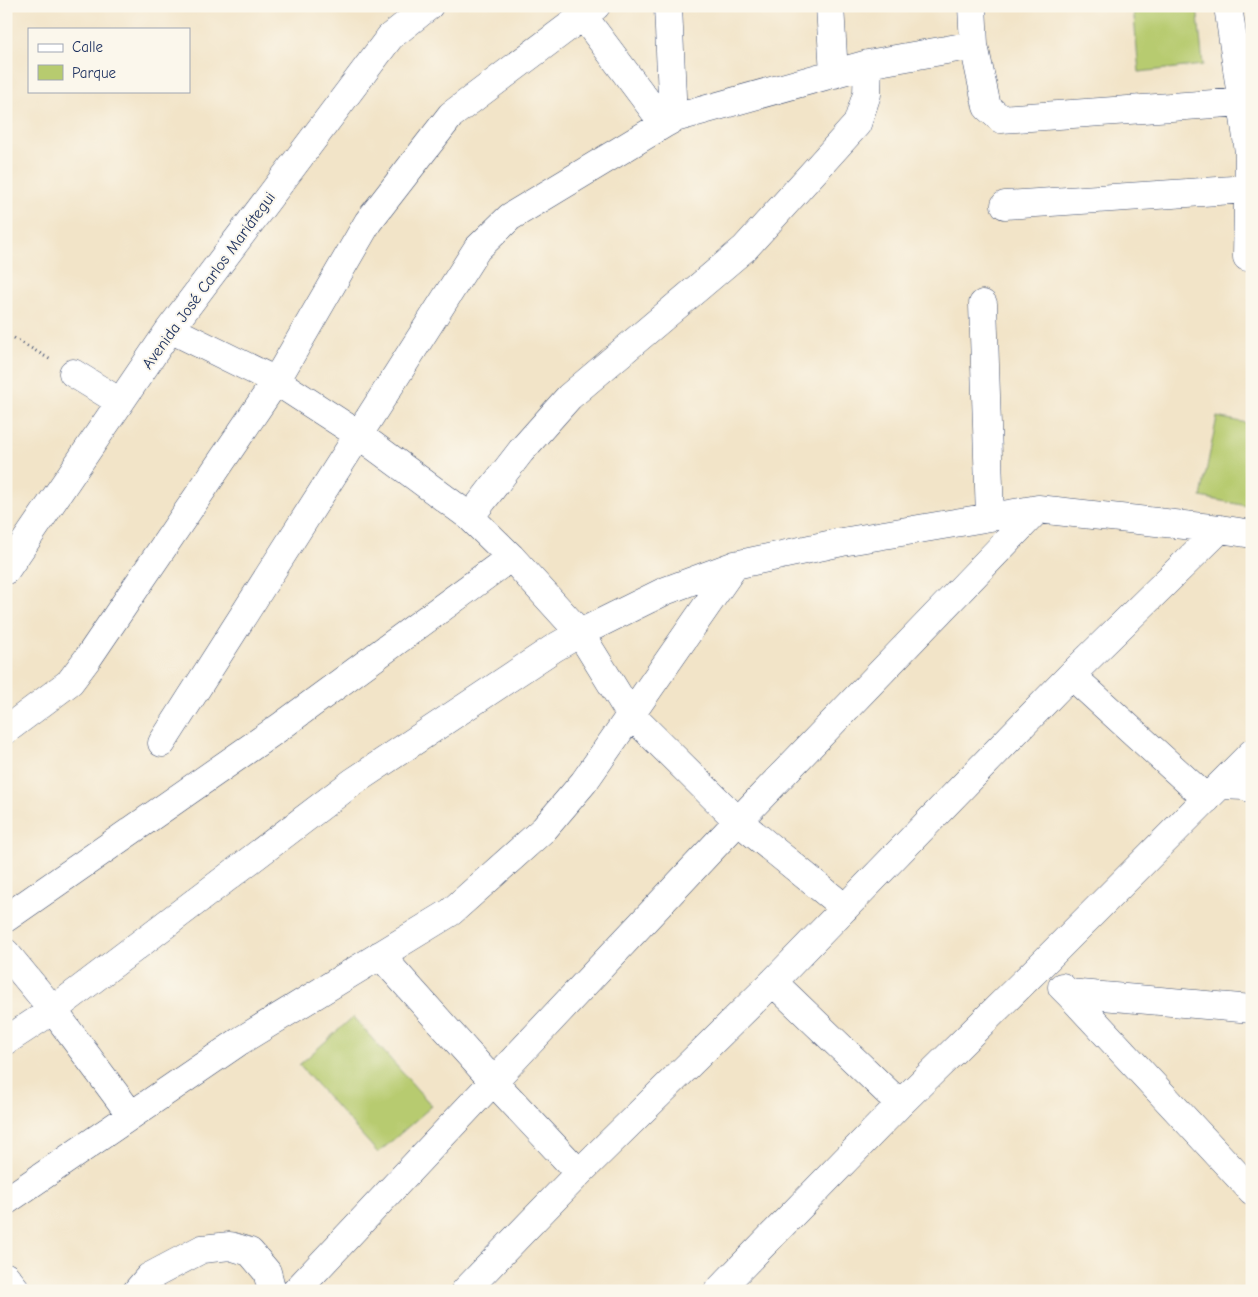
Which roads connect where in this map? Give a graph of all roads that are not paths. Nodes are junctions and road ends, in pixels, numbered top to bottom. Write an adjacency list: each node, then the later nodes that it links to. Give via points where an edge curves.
1 (398, 6): 9 (street)
2 (429, 6): 9 (street, Avenida José Carlos Mariátegui)
3 (668, 6): 14 (street)
4 (830, 6): 12 (street)
5 (972, 6): 10 (street)
6 (1228, 6): 8 (street)
7 (589, 11): 14 (street); 21 (street, via 451,116 368,222)
8 (1242, 29): 13 (street)
9 (390, 36): 19 (street, Avenida José Carlos Mariátegui)
10 (974, 45): 11 (street); 13 (street, via 987,107 1002,119)
11 (868, 64): 12 (street); 25 (street, via 867,94 857,124 745,248 569,396)
12 (834, 74): 14 (street)
13 (1242, 102): 15 (street, via 1249,152)
14 (669, 122): 23 (street, via 510,217 477,249)
15 (1248, 189): 16 (street); 17 (street)
16 (1005, 205)
17 (1247, 257)
18 (983, 304): 26 (street)
19 (170, 329): 21 (street); 22 (street, Avenida José Carlos Mariátegui)
20 (73, 373): 22 (street)
21 (276, 381): 23 (street); 35 (street, via 70,682)
22 (120, 402): 31 (street, Avenida José Carlos Mariátegui)
23 (359, 435): 25 (street); 36 (street)
24 (1038, 509): 26 (street); 27 (street); 40 (street)
25 (470, 516): 29 (street)
26 (990, 516): 30 (street)
27 (1220, 529): 28 (street); 33 (street)
28 (1252, 534)
29 (511, 556): 32 (street); 42 (street, via 280,727)
30 (735, 565): 32 (street, via 665,591); 34 (street)
31 (6, 570)
32 (580, 633): 34 (street); 49 (street, via 353,782)
33 (1071, 675): 39 (street); 41 (street)
34 (630, 714): 40 (street); 44 (street, via 584,782 544,829 451,912)
35 (6, 730)
36 (162, 743)
37 (1252, 753): 39 (street)
38 (1252, 789): 39 (street, via 1244,786)
39 (1214, 792): 45 (street)
40 (738, 821): 41 (street); 51 (street)
41 (845, 908): 46 (street)
42 (6, 918)
43 (6, 952): 49 (street)
44 (380, 955): 51 (street); 53 (street, via 240,1041)
45 (1041, 965): 47 (street); 52 (street)
46 (774, 982): 52 (street); 54 (street)
47 (1068, 993): 48 (street); 55 (street)
48 (1252, 1009)
49 (53, 1010): 50 (street); 53 (street)
50 (6, 1041)
51 (493, 1081): 54 (street); 61 (street)
52 (900, 1104): 63 (street)
53 (131, 1115): 56 (street)
54 (579, 1174): 62 (street)
55 (1252, 1191)
56 (6, 1201)
57 (6, 1277): 58 (street)
58 (18, 1291)
59 (137, 1291): 60 (street, via 149,1277 202,1249 230,1246 250,1252 267,1272)
60 (272, 1291)
61 (296, 1291)
62 (465, 1291)
63 (718, 1291)

